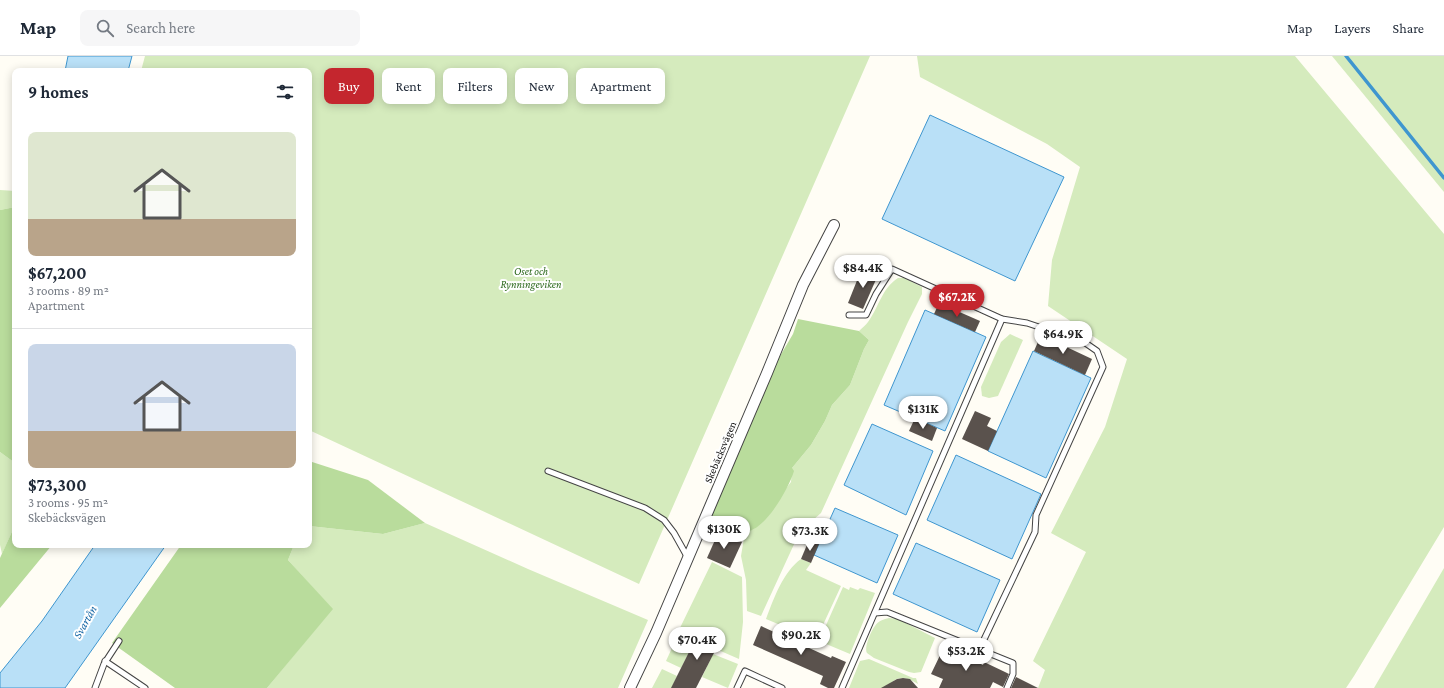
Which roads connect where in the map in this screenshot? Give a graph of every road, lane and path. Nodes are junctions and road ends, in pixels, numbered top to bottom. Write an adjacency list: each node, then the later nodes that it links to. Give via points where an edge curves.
1 (834, 225): 5 (street, Skebäcksvägen, via 804,285)
2 (849, 315): 3 (lane, via 866,315 892,269)
3 (1002, 319): 6 (lane); 8 (lane, via 1027,323 1084,342 1097,351 1103,367 1036,516 1035,532)
4 (548, 471): 5 (lane, via 645,508 664,520)
5 (688, 558): 12 (street, Skebäcksvägen)
6 (875, 613): 8 (lane, via 887,612); 15 (lane)
7 (119, 641): 9 (lane)
8 (979, 650): 16 (lane, via 1012,663 1014,674)
9 (105, 662): 10 (lane); 11 (lane)
10 (95, 688)
11 (145, 688)
12 (630, 688)
13 (737, 688): 14 (lane, via 745,671)
14 (782, 688)
15 (842, 688)
16 (1007, 688)

